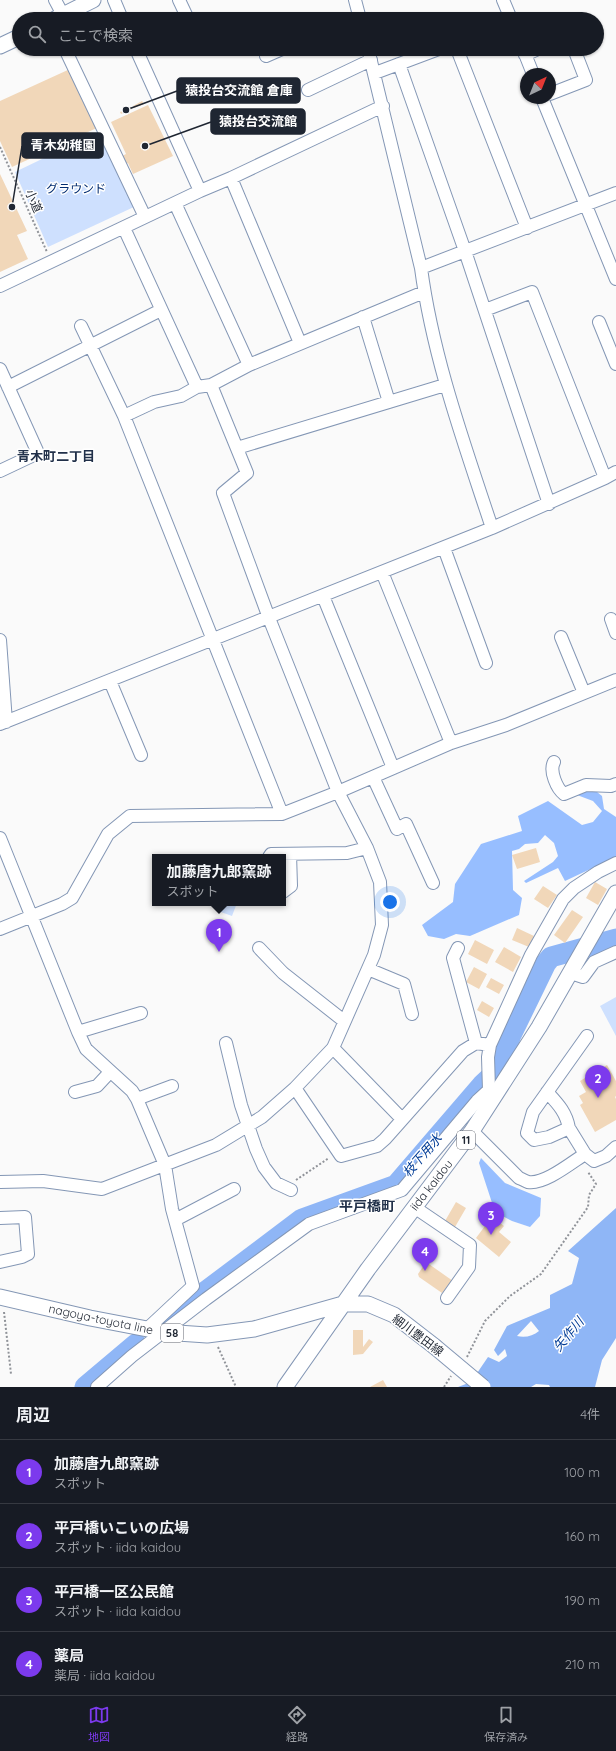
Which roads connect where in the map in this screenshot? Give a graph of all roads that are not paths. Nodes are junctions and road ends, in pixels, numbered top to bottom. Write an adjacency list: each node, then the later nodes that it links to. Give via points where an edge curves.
1 (55, 0): 7 (street)
2 (93, 0): 8 (main road)
3 (114, 0): 9 (street)
4 (180, 0): 10 (street)
5 (355, 0): 11 (street)
6 (505, 1): 12 (street)
7 (58, 12)
8 (69, 12)
9 (119, 12)
10 (185, 12)
11 (356, 12)
12 (508, 12)
13 (12, 40): 14 (main road)
14 (0, 46)
15 (68, 56): 35 (street)
16 (139, 56): 31 (street)
17 (368, 56): 26 (street)
18 (370, 56): 25 (street)
19 (420, 56): 23 (street)
20 (460, 56): 37 (street)
21 (526, 56): 24 (street)
22 (577, 56): 27 (street, via 586,80)
23 (399, 64): 25 (street); 38 (street)
24 (531, 68)
25 (375, 73): 29 (street)
26 (308, 90)
27 (556, 92)
28 (544, 104): 34 (street)
29 (382, 106): 30 (street); 39 (street)
30 (231, 178): 31 (street); 48 (street)
31 (200, 191): 33 (street)
32 (616, 193): 34 (street)
33 (175, 203): 35 (street); 51 (street)
34 (585, 205): 37 (street); 40 (street)
35 (145, 217): 36 (street)
36 (124, 228): 41 (street); 43 (street)
37 (527, 228): 38 (street)
38 (465, 251): 39 (street); 44 (street)
39 (421, 268): 42 (street)
40 (616, 279)
41 (0, 286)
42 (424, 292): 45 (street); 54 (street)
43 (161, 310): 49 (street); 56 (street)
44 (485, 310): 62 (street, via 532,292); 63 (street)
45 (363, 317): 48 (street); 57 (street)
46 (599, 322): 50 (street)
47 (80, 326): 49 (street)
48 (300, 343): 51 (street)
49 (89, 347): 55 (street); 58 (street)
50 (616, 364)
51 (249, 365): 53 (street)
52 (0, 369): 55 (street)
53 (211, 385): 56 (street); 59 (street)
54 (445, 385): 57 (street); 64 (street)
55 (8, 387): 60 (street, via 38,453)
56 (197, 387): 58 (street, via 181,396 154,402)
57 (389, 402): 59 (street)
58 (124, 416): 73 (street)
59 (237, 448): 68 (street, via 247,472 222,493)
60 (0, 471)
61 (616, 472): 62 (street)
62 (605, 478): 63 (street)
63 (549, 504): 64 (street)
64 (492, 528): 65 (street)
65 (444, 548): 66 (street); 74 (street)
66 (382, 572): 67 (street); 80 (street)
67 (323, 596): 68 (street); 83 (street)
68 (269, 618): 73 (street); 86 (street)
69 (611, 620): 70 (street)
70 (616, 633)
71 (561, 637): 78 (street)
72 (0, 640): 75 (street)
73 (214, 640): 77 (street); 87 (street)
74 (486, 663)
75 (2, 672): 79 (street)
76 (616, 680): 78 (street)
77 (110, 681): 79 (street); 81 (street)
78 (584, 693): 80 (street)
79 (3, 723)
80 (451, 744): 83 (street)
81 (141, 754)
82 (554, 762): 85 (street, via 553,772 559,790 564,794 586,785)
83 (393, 768): 84 (street)
84 (373, 777): 86 (street); 95 (street, via 397,829 406,824)
85 (616, 784)
86 (338, 792): 87 (street); 89 (street)
87 (282, 814): 98 (street, via 130,816 108,834 72,898)
88 (0, 838): 98 (street)
89 (367, 848): 93 (street, via 347,853); 103 (street, via 380,882 382,898 382,925)
90 (271, 854): 92 (street)
91 (286, 854): 93 (street)
92 (286, 854)
93 (290, 854): 96 (street, via 291,886)
94 (616, 863): 112 (street, via 574,888 563,899 531,955)
95 (433, 883)
96 (286, 890)
97 (616, 894): 104 (main road, iida kaidou / 11)
98 (31, 916): 99 (street); 108 (street)
99 (0, 929)
100 (259, 948): 107 (street, via 283,973)
101 (458, 948): 111 (street, via 453,958)
102 (616, 952): 104 (street, via 594,962 584,977)
103 (368, 969): 106 (street, via 404,984); 107 (street)
104 (572, 970): 117 (main road, iida kaidou / 11, via 539,1027)
105 (141, 1012): 108 (street)
106 (412, 1014)
107 (344, 1021): 113 (street)
108 (78, 1032): 114 (street, via 86,1049)
109 (587, 1036): 119 (street)
110 (226, 1044): 122 (street)
111 (476, 1044): 112 (street); 121 (street, via 455,1058)
112 (490, 1045): 117 (street, via 488,1057)
113 (333, 1048): 116 (street); 121 (street)
114 (110, 1072): 118 (street, via 97,1086); 120 (street, via 132,1091)
115 (172, 1086): 120 (street)
116 (295, 1088): 121 (street, via 341,1156 377,1146); 122 (street, via 262,1117)
117 (491, 1091): 124 (main road, iida kaidou / 11); 139 (street, via 477,1101 402,1190 308,1224)
118 (75, 1092)
119 (547, 1092): 123 (street, via 561,1106); 123 (street, via 532,1112 527,1133 534,1140 549,1137)
120 (136, 1099): 127 (street)
121 (402, 1119)
122 (247, 1126): 127 (street, via 216,1145); 130 (street, via 264,1167 276,1183)
123 (569, 1128): 126 (street)
124 (472, 1131): 126 (street, via 519,1178 528,1182 547,1178); 131 (main road, iida kaidou / 11)
125 (616, 1147): 126 (street, via 606,1156 594,1161)
126 (585, 1154)
127 (164, 1165): 128 (street, via 102,1189 43,1181); 133 (street)
128 (0, 1182)
129 (234, 1189): 133 (street)
130 (290, 1189)
131 (414, 1207): 135 (street, via 470,1245 469,1267); 137 (main road, iida kaidou / 11)
132 (0, 1218): 134 (street, via 25,1217 28,1254 22,1258)
133 (175, 1220): 138 (street, via 193,1286)
134 (0, 1262)
135 (447, 1298)
136 (2, 1302): 138 (main road, nagoya-toyota line / 58)
137 (343, 1304): 139 (main road, nagoya-toyota line / 58, via 254,1329 214,1334); 141 (main road, iida kaidou / 11); 142 (main road, 細川豊田線, bridge, via 368,1304 394,1315)
138 (147, 1329): 139 (main road, nagoya-toyota line / 58)
139 (163, 1332): 140 (street)
140 (97, 1387)
141 (285, 1387)
142 (483, 1387)

